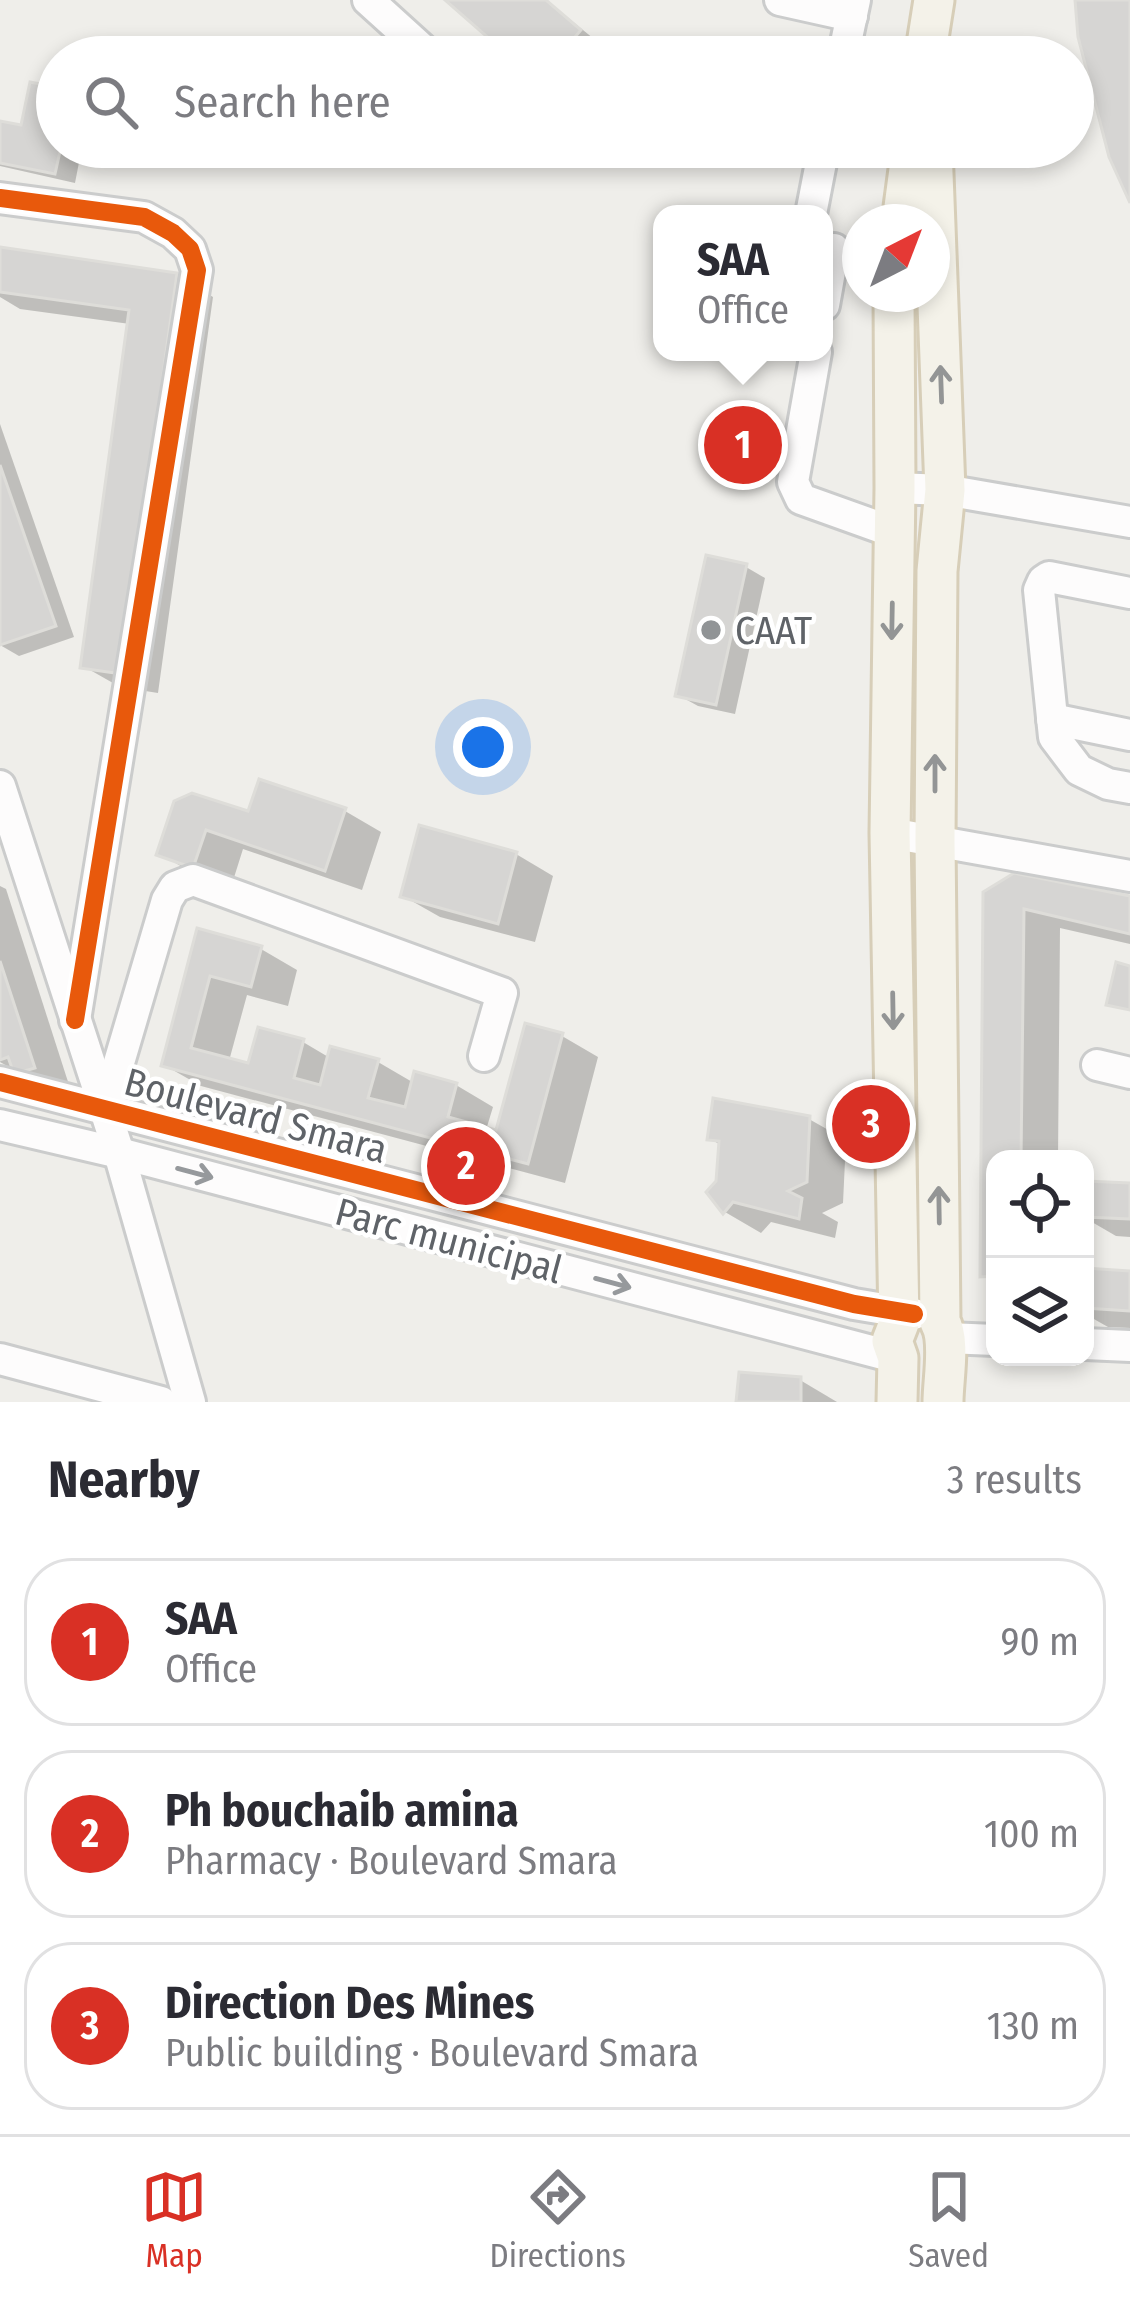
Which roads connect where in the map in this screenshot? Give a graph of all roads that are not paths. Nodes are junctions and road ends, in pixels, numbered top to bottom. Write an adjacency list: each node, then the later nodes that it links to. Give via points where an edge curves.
1 (368, 0): 4 (street)
2 (779, 0): 3 (street)
3 (853, 8)
4 (408, 36)
5 (820, 168): 10 (street)
6 (909, 168): 9 (main road)
7 (933, 168): 14 (main road, one-way to 7)
8 (0, 198): 25 (street, via 144,218 190,249 197,270)
9 (904, 204)
10 (813, 205)
11 (894, 312): 13 (main road)
12 (814, 361): 16 (street, via 795,491)
13 (896, 488): 14 (street); 16 (main road)
14 (945, 490): 15 (street); 23 (main road, one-way to 14)
15 (1130, 522)
16 (893, 532): 22 (main road, one-way to 22)
17 (1130, 593): 18 (street, via 1042,581)
18 (1052, 718): 19 (street); 21 (street, via 1054,736 1079,770)
19 (1130, 735)
20 (0, 786): 25 (street)
21 (1130, 788)
22 (890, 833): 23 (street); 33 (main road, one-way to 33)
23 (935, 840): 24 (street); 33 (main road, one-way to 23)
24 (1130, 876)
25 (75, 1020): 30 (street)
26 (484, 1056): 30 (street, via 502,993 193,880 167,900)
27 (1097, 1065): 28 (street)
28 (1130, 1073)
29 (0, 1082): 30 (street, Boulevard Smara)
30 (105, 1110): 32 (street); 33 (street, Boulevard Smara, via 854,1304)
31 (0, 1125): 32 (street, Parc municipal)
32 (119, 1153): 33 (street, Parc municipal, one-way to 33); 39 (street)
33 (920, 1332): 34 (street); 40 (main road); 41 (main road)
34 (986, 1339)
35 (1094, 1344): 36 (street)
36 (1130, 1346)
37 (0, 1359): 38 (street)
38 (161, 1402)
39 (190, 1402)
40 (897, 1402)
41 (943, 1402)

